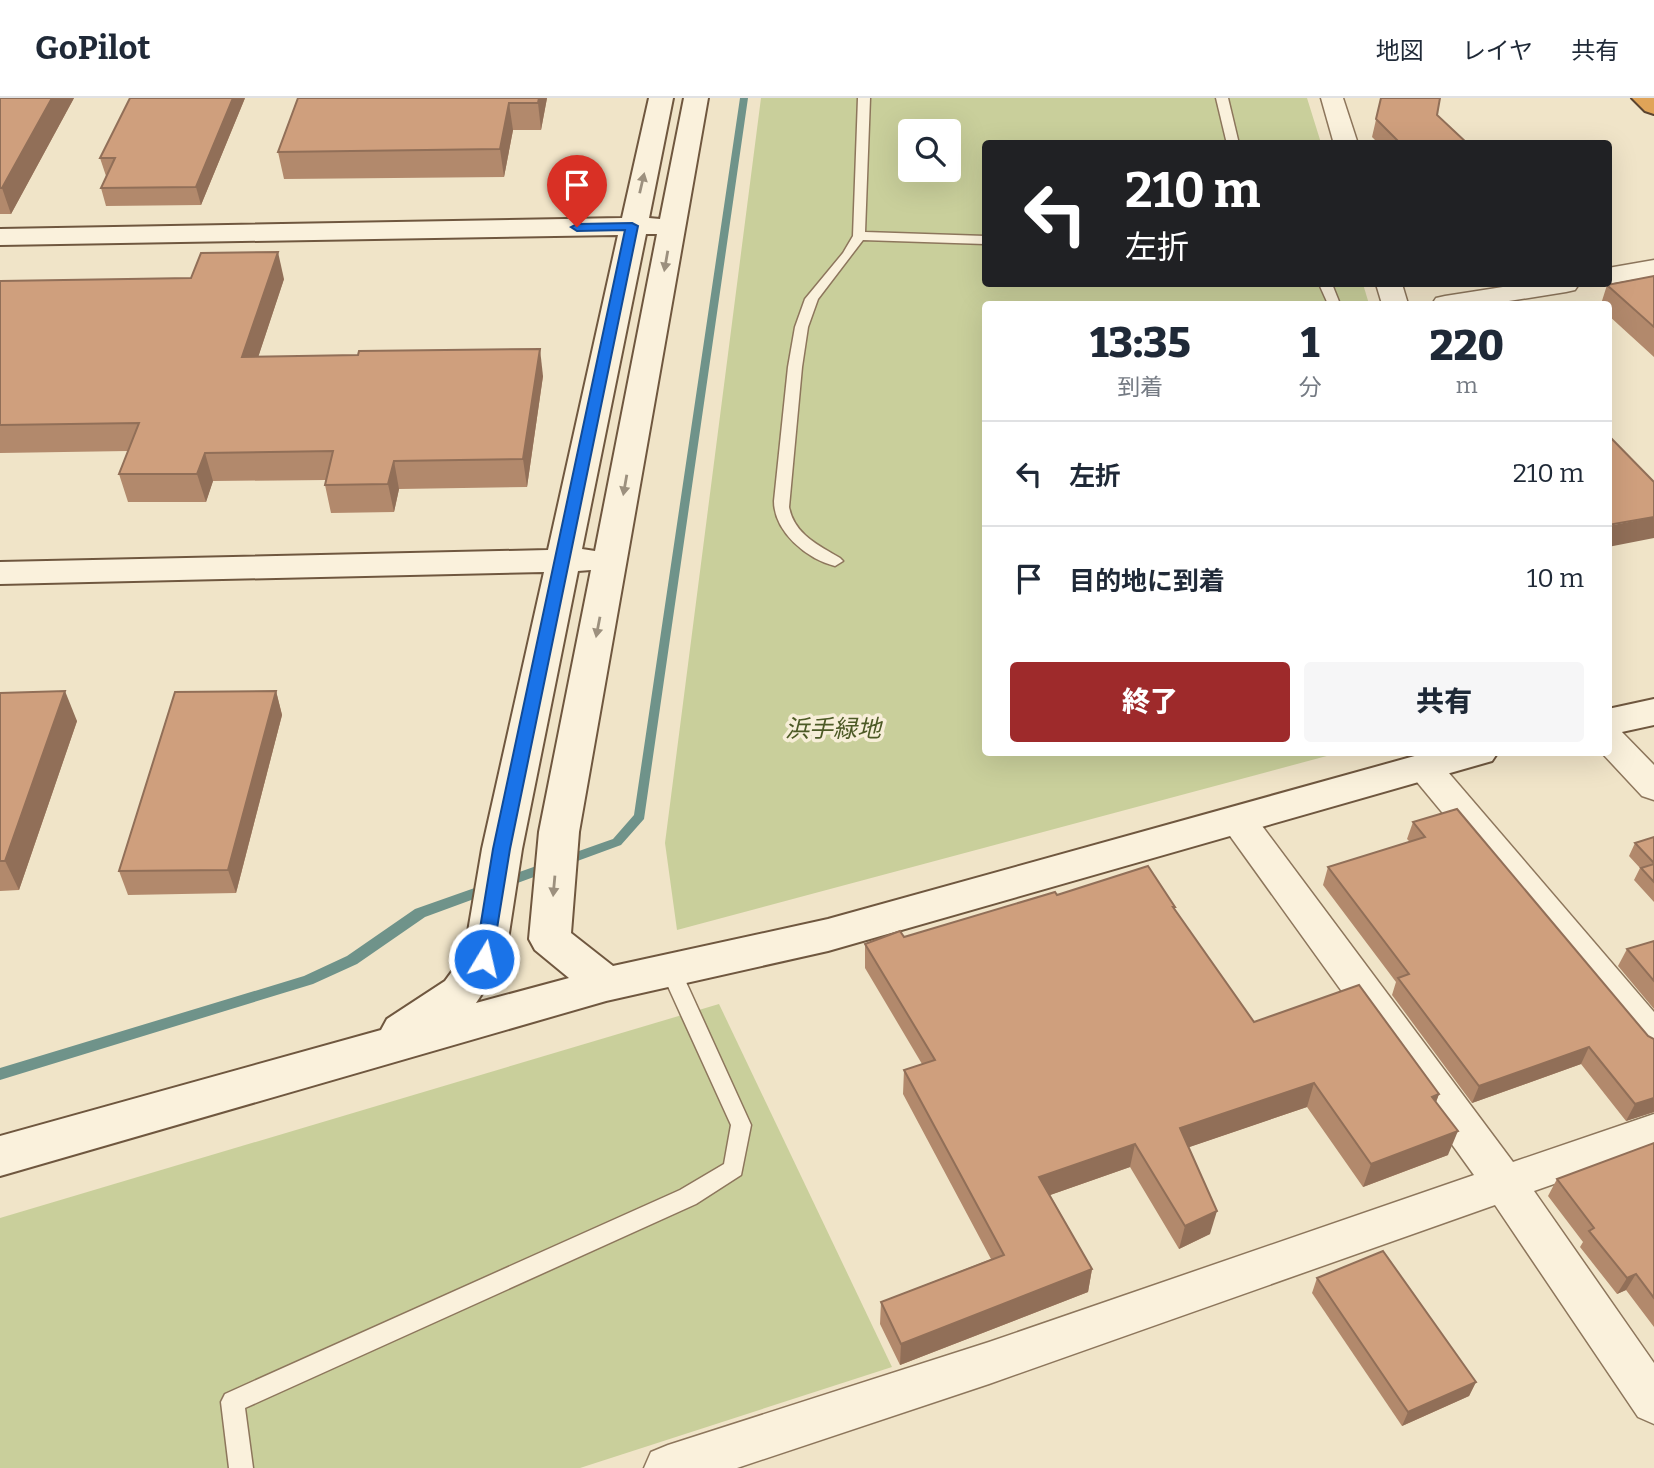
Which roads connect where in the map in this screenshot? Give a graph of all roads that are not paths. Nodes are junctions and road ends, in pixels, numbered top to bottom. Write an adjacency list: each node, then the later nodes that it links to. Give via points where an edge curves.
1 (661, 98): 10 (street, one-way to 1)
2 (696, 98): 11 (street)
3 (864, 98): 12 (lane)
4 (1222, 98): 8 (lane)
5 (1332, 98): 9 (street)
6 (1644, 98): 7 (highway)
7 (1654, 106)
8 (1232, 140)
9 (1345, 140)
10 (632, 226): 11 (street); 13 (street); 20 (street)
11 (673, 226): 19 (street, one-way to 19)
12 (859, 236): 14 (lane); 21 (lane, via 807,309 797,356 782,510 797,539)
13 (0, 237)
14 (982, 240)
15 (1654, 268): 16 (street)
16 (1612, 275)
17 (1548, 287): 18 (street)
18 (1463, 301)
19 (611, 560): 20 (street); 32 (street, one-way to 32, via 559,832 550,939)
20 (562, 561): 22 (street); 30 (street)
21 (835, 562)
22 (0, 573)
23 (1654, 712): 24 (street)
24 (1612, 721)
25 (1612, 743): 28 (street)
26 (1464, 756): 27 (street)
27 (1424, 767): 29 (street); 34 (street)
28 (1654, 788)
29 (1238, 820): 31 (street, via 828,935); 38 (street)
30 (484, 959): 33 (street, via 497,983); 35 (street, via 460,993)
31 (671, 971): 32 (street); 40 (lane, via 741,1125 734,1169 688,1197 233,1402)
32 (606, 984): 33 (street)
33 (526, 1007): 35 (street)
34 (1654, 1041)
35 (368, 1053): 37 (street)
36 (1654, 1131): 38 (street)
37 (0, 1156)
38 (1504, 1184): 39 (street); 41 (street, via 989,1363)
39 (1654, 1402)
40 (241, 1468)
41 (668, 1468)

